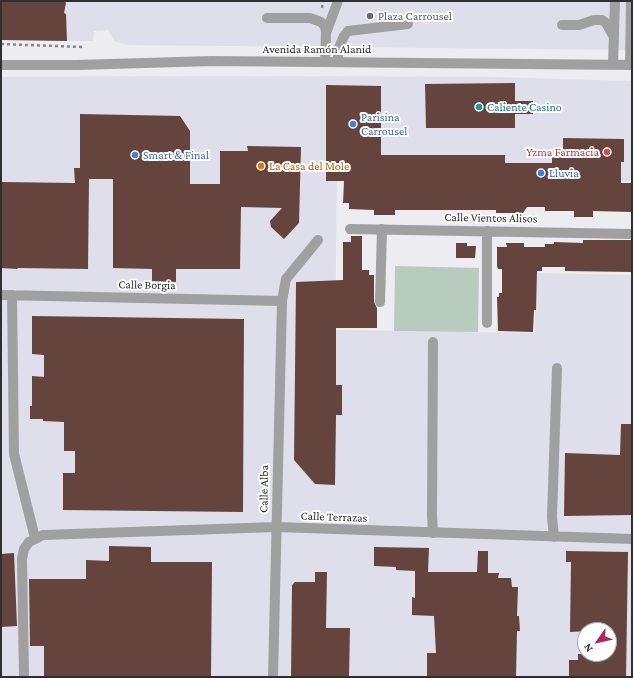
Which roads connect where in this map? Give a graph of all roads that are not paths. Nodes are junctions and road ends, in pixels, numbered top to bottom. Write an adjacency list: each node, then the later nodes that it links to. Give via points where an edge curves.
1 (338, 1): 7 (street)
2 (615, 1): 9 (street)
3 (631, 1): 8 (street)
4 (267, 18): 7 (street, via 310,18 321,22)
5 (408, 24): 11 (street, via 348,31 338,50)
6 (562, 25): 9 (street, via 579,25 602,20)
7 (326, 33): 10 (street)
8 (631, 35): 14 (street)
9 (614, 37): 13 (street)
10 (325, 62): 11 (street, Avenida Ramón Alanid); 12 (street, Avenida Ramón Alanid, via 212,61)
11 (338, 62): 13 (street, Avenida Ramón Alanid)
12 (1, 65)
13 (614, 65): 14 (street, Avenida Ramón Alanid)
14 (631, 65)
15 (350, 229): 16 (street, Calle Vientos Alisos)
16 (382, 229): 17 (street, Calle Vientos Alisos); 23 (street)
17 (487, 231): 18 (street, Calle Vientos Alisos); 24 (street)
18 (632, 234)
19 (318, 240): 22 (street, Calle Alba, via 286,278)
20 (1, 295): 21 (street, Calle Borgia)
21 (12, 295): 22 (street, Calle Borgia); 30 (street, via 14,454)
22 (282, 301): 27 (street, Calle Alba)
23 (380, 302)
24 (487, 323)
25 (433, 342): 28 (street)
26 (557, 368): 29 (street, via 552,517)
27 (276, 527): 28 (street, Calle Terrazas); 30 (street, Calle Terrazas, via 52,533); 33 (street, Calle Alba)
28 (433, 533): 29 (street, Calle Terrazas)
29 (554, 537): 31 (street, Calle Terrazas)
30 (35, 538): 32 (street, via 24,549 22,559)
31 (632, 539)
32 (24, 677)
33 (273, 677)

